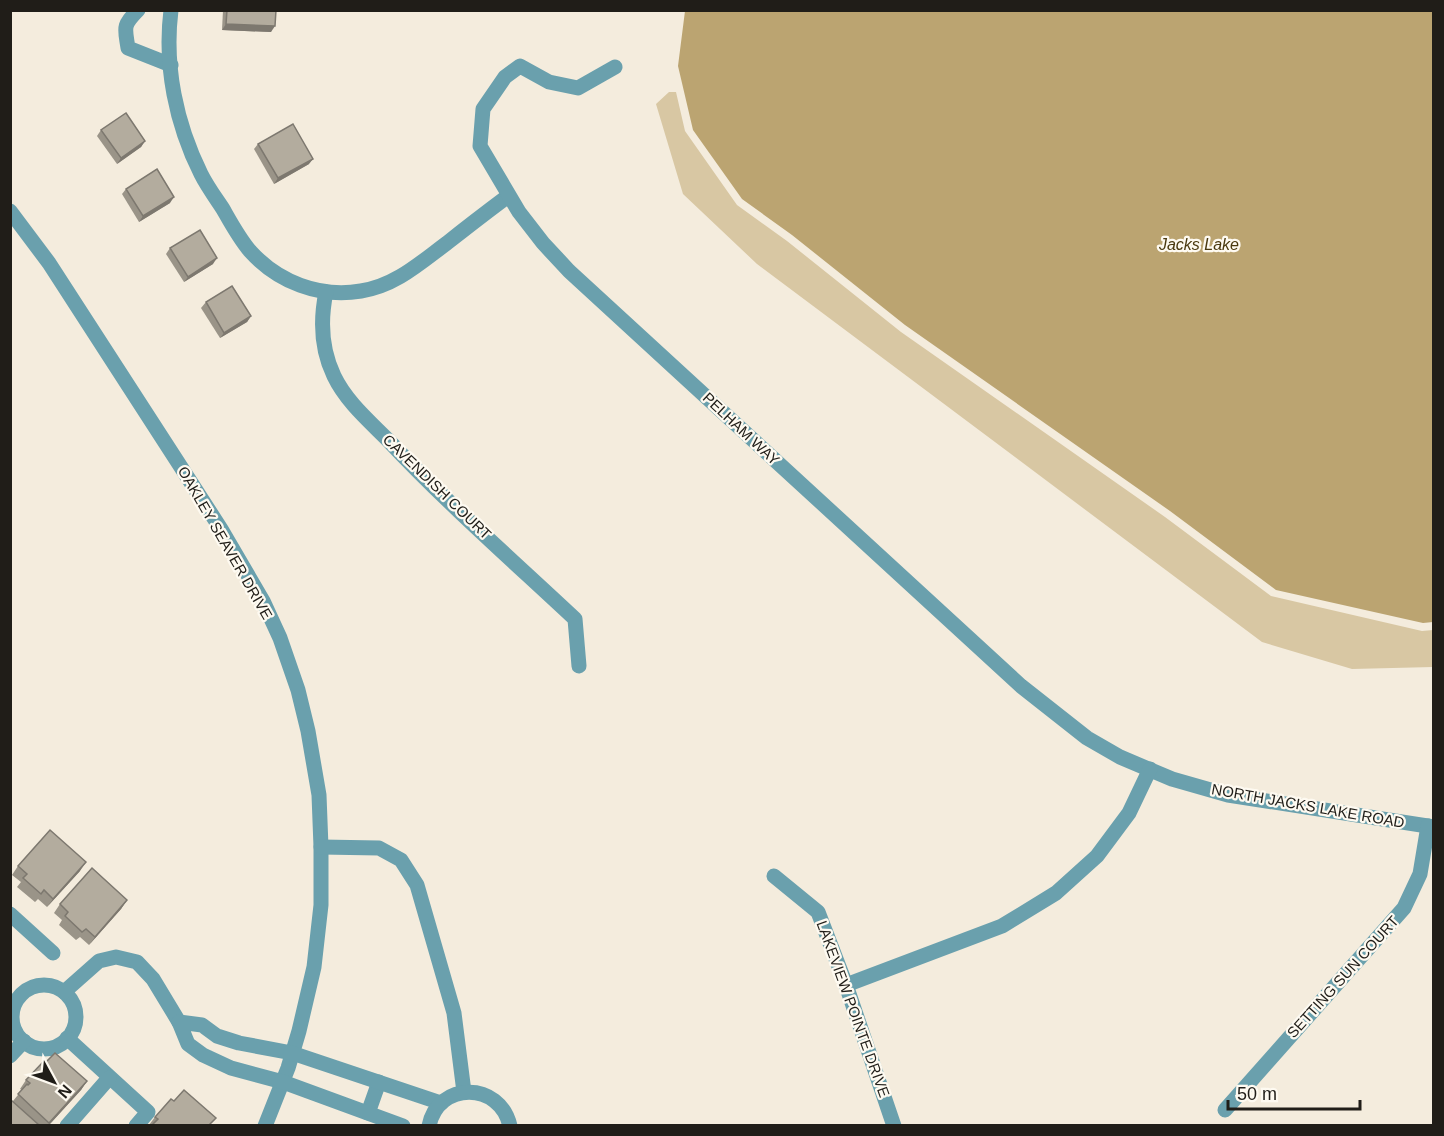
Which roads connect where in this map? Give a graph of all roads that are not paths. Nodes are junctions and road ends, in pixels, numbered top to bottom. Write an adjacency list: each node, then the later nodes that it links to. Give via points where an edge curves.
1 (138, 10): 3 (street, via 125,27 128,48)
2 (171, 10): 3 (street)
3 (171, 65): 7 (street, via 178,116 188,144 240,237 266,266 284,278)
4 (615, 67): 5 (street, PELHAM WAY, via 578,88 549,82 520,66 505,77 483,109 480,146)
5 (508, 196): 7 (street, via 404,275 361,291); 9 (street, PELHAM WAY, via 569,271)
6 (10, 211): 12 (street, OAKLEY SEAVER DRIVE, via 49,263 221,529 262,601 280,638 308,730 319,795)
7 (326, 292): 8 (street, CAVENDISH COURT, via 322,333 334,378 412,466 576,619)
8 (579, 666)
9 (1056, 714): 10 (street, NORTH JACKS LAKE ROAD, via 1087,738)
10 (1150, 770): 11 (street, NORTH JACKS LAKE ROAD, via 1228,795); 16 (street, via 1116,831 1096,856 1056,893 1002,926)
11 (1431, 827): 29 (street, SETTING SUN COURT, via 1420,874 1404,908)
12 (321, 847): 22 (street, OAKLEY SEAVER DRIVE, via 321,904 314,967); 27 (street, via 379,848 401,860 417,885 454,1013)
13 (774, 876): 16 (street, LAKEVIEW POINTE DRIVE, via 818,912)
14 (10, 914): 15 (street)
15 (53, 953)
16 (846, 985): 37 (street, LAKEVIEW POINTE DRIVE)
17 (16, 991): 18 (street, via 47,985); 21 (street, via 12,1019)
18 (64, 992): 19 (street, via 99,961 116,957 137,962 153,979); 20 (street, via 76,1014 76,1023)
19 (180, 1022): 22 (street, via 202,1025 217,1036 239,1043); 25 (street, via 188,1044 203,1055 231,1068)
20 (67, 1038): 21 (street, via 47,1048); 24 (street)
21 (24, 1041): 23 (street)
22 (292, 1053): 25 (street, OAKLEY SEAVER DRIVE); 26 (street)
23 (10, 1056)
24 (110, 1078): 31 (street); 32 (street, via 148,1112)
25 (283, 1082): 30 (street); 33 (street, OAKLEY SEAVER DRIVE)
26 (379, 1082): 28 (street); 30 (street)
27 (464, 1092): 28 (street); 36 (street, via 491,1097 501,1106)
28 (441, 1103): 35 (street)
29 (1225, 1110)
30 (368, 1113): 34 (street)
31 (67, 1125)
32 (136, 1125)
33 (265, 1125)
34 (403, 1125)
35 (429, 1125)
36 (510, 1125)
37 (894, 1125)

